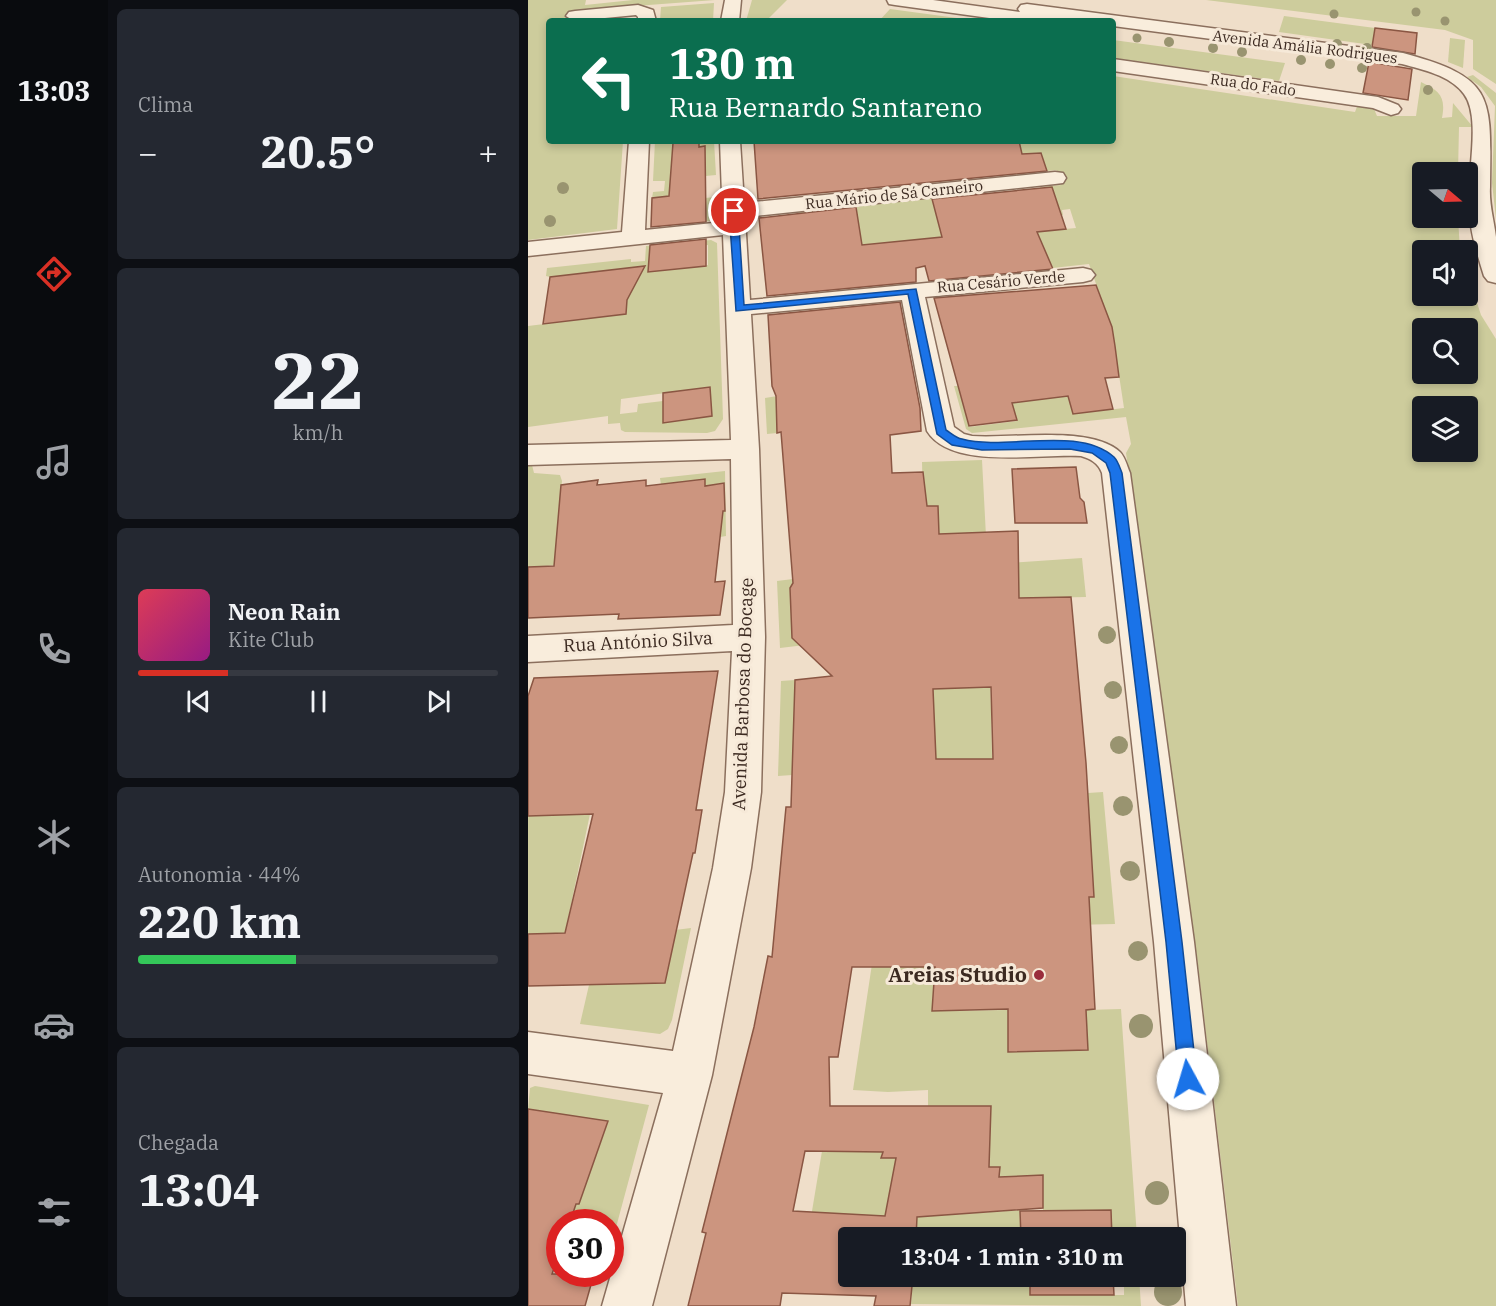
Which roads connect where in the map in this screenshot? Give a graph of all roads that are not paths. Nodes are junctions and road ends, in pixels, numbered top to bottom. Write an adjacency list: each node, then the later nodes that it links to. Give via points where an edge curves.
1 (733, 0): 6 (street)
2 (895, 0): 3 (street, Avenida Amália Rodrigues)
3 (955, 2): 7 (street, Avenida Amália Rodrigues)
4 (575, 16): 5 (street, via 638,10 648,14)
5 (647, 18)
6 (730, 18)
7 (1048, 18)
8 (1116, 22): 10 (street, Avenida Amália Rodrigues)
9 (1116, 29): 10 (street, Avenida Amália Rodrigues)
10 (1188, 35): 20 (street, Avenida Amália Rodrigues, via 1399,68 1423,74 1479,107 1479,200 1484,239)
11 (1116, 66): 12 (street, Rua do Fado, via 1378,103)
12 (1391, 109)
13 (639, 144): 17 (street)
14 (730, 144): 16 (street, Avenida Barbosa do Bocage)
15 (1055, 178): 16 (street, Rua Mário de Sá Carneiro)
16 (734, 219): 17 (street, Rua Mário de Sá Carneiro); 22 (street, Avenida Barbosa do Bocage)
17 (633, 237): 18 (street, Rua Mário de Sá Carneiro)
18 (528, 249)
19 (1083, 275): 21 (street, Rua Cesário Verde)
20 (1496, 276)
21 (912, 291): 22 (street, Rua Cesário Verde); 30 (street, via 941,431 957,442 982,446 1070,446 1095,450 1111,460 1116,473 1174,942)
22 (739, 308): 23 (street, Avenida Barbosa do Bocage)
23 (745, 449): 24 (street); 25 (street, Avenida Barbosa do Bocage)
24 (528, 455)
25 (749, 637): 26 (street, Rua António Silva); 28 (street, Avenida Barbosa do Bocage, via 743,792 732,868)
26 (528, 649)
27 (528, 1053): 28 (street)
28 (690, 1075): 29 (street, Avenida Barbosa do Bocage)
29 (627, 1306)
30 (1211, 1306)

